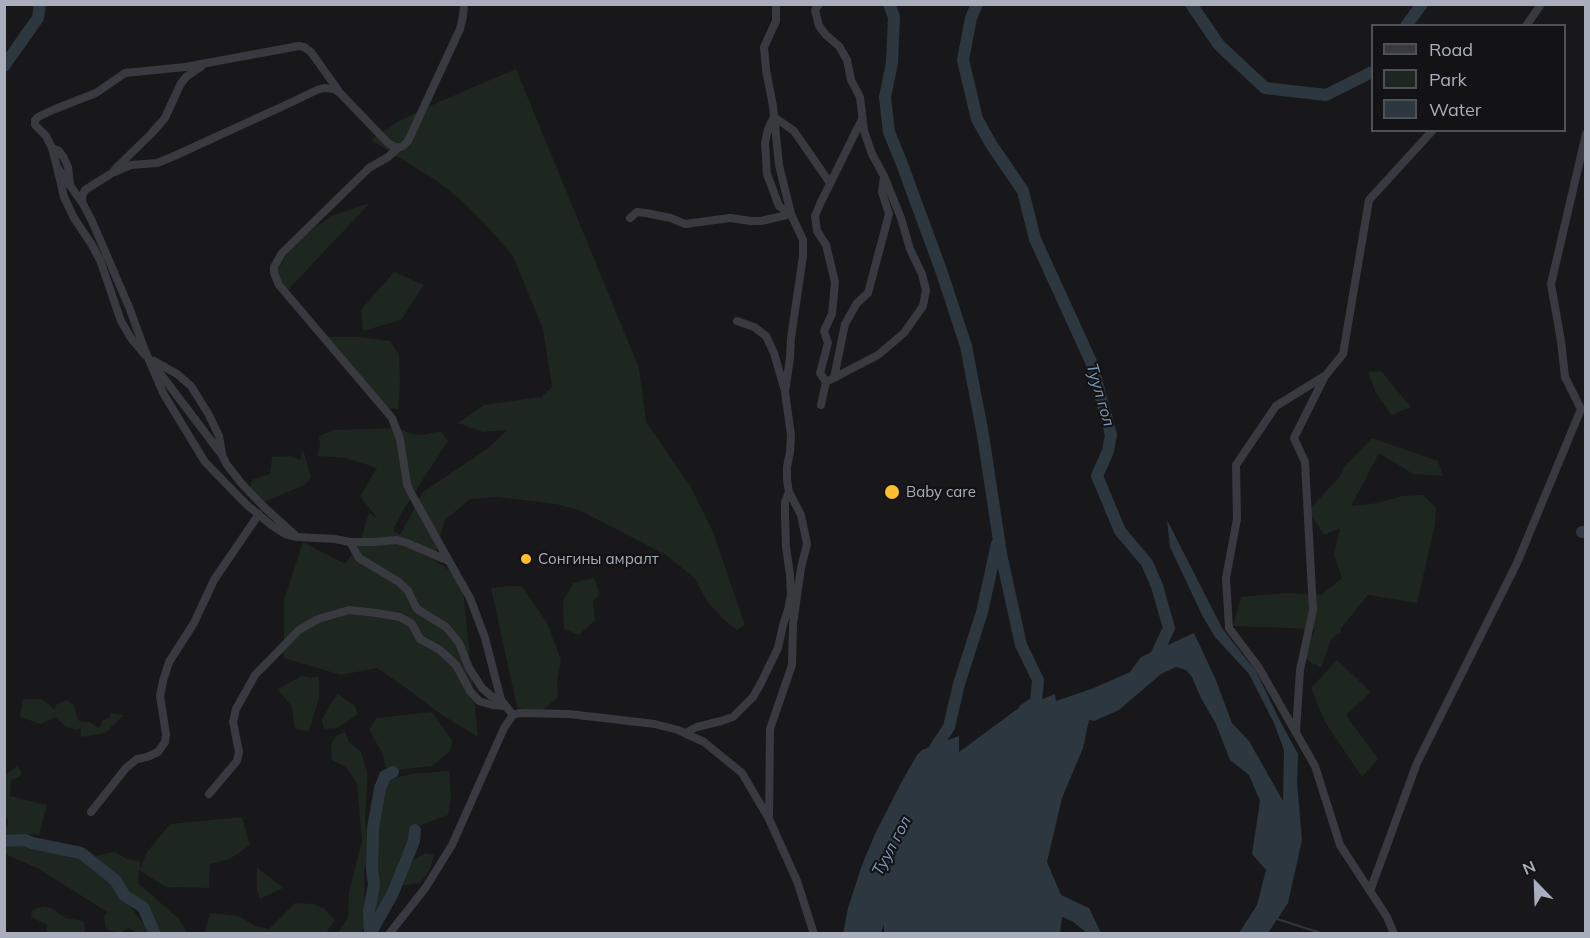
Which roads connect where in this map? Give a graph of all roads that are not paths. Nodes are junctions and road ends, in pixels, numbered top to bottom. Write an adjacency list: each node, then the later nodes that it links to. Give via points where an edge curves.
1 (464, 4): 13 (street, via 460,29 408,141)
2 (776, 4): 8 (street, via 776,21 764,47)
3 (819, 4): 9 (street, via 815,10 819,26 847,60)
4 (1541, 4): 5 (street)
5 (1527, 24)
6 (206, 64): 7 (street, via 304,47); 12 (street, via 125,73 96,93 38,117 35,125); 15 (street, via 186,77 165,118)
7 (340, 93): 13 (street, via 389,144); 15 (street, via 334,89 316,90 172,157)
8 (774, 117): 17 (street, via 794,131); 22 (street, via 779,165); 22 (street, via 765,143 767,174 779,207)
9 (863, 117): 16 (street, via 872,154); 17 (street)
10 (1431, 132): 28 (street, via 1369,200 1343,354)
11 (1586, 134): 46 (street, via 1551,284 1565,377 1581,409 1517,563 1417,763)
12 (52, 148): 14 (street); 19 (street, via 64,158)
13 (398, 148): 38 (street, via 369,168 282,253 274,273 279,285 392,418 400,439 407,484)
14 (57, 167): 18 (street); 19 (street)
15 (112, 173): 20 (street, via 85,190)
16 (884, 176): 29 (street, via 882,192 889,214 868,293 845,324); 29 (street, via 922,274 926,290 923,306 904,333 878,355)
17 (830, 183): 30 (street, via 815,216 835,282 832,314 825,331 828,343 820,373)
18 (60, 184): 20 (street); 21 (street)
19 (70, 187): 20 (street)
20 (82, 202): 24 (street)
21 (69, 208): 24 (street); 25 (street)
22 (791, 214): 23 (street, via 761,221 730,218 685,224 637,212); 31 (street, via 803,240 803,256)
23 (630, 218)
24 (92, 221): 25 (street); 27 (street)
25 (92, 245): 27 (street, via 121,321)
26 (736, 321): 31 (street, via 766,336)
27 (148, 358): 33 (street); 33 (street, via 191,386 219,436); 35 (street, via 163,393 205,462)
28 (1326, 375): 42 (street, via 1294,438 1305,462 1313,610 1300,670); 42 (street, via 1276,406 1236,465 1237,519 1226,578 1229,627 1260,668)
29 (834, 378): 30 (street)
30 (826, 382): 32 (street)
31 (785, 392): 34 (street, via 791,435)
32 (821, 405)
33 (222, 455): 36 (street, via 242,483)
34 (789, 492): 41 (street, via 785,517 791,595 778,648 753,697 740,710 721,722); 45 (street, via 801,515 807,544 793,624 792,665 770,729)
35 (259, 514): 36 (street, via 285,534); 44 (street, via 214,580 169,663 160,696 165,742 158,752 137,759 126,768)
36 (297, 537): 37 (street)
37 (350, 542): 38 (street, via 397,540); 39 (street, via 359,558 399,582 417,609 446,627 459,643 482,688)
38 (449, 561): 39 (street, via 477,615)
39 (503, 703): 40 (street); 43 (street, via 479,701 456,665 420,639 412,624 400,617 350,610 318,619 299,630 255,675 233,722 237,761)
40 (513, 715): 41 (street, via 569,714 655,724); 47 (street, via 452,845)
41 (685, 733): 45 (street, via 704,742 742,773)
42 (1296, 733): 46 (street, via 1315,766 1340,845)
43 (209, 794)
44 (91, 812)
45 (769, 819): 48 (street, via 798,881)
46 (1370, 891): 49 (street)
47 (389, 933)
48 (814, 933)
49 (1394, 933)

